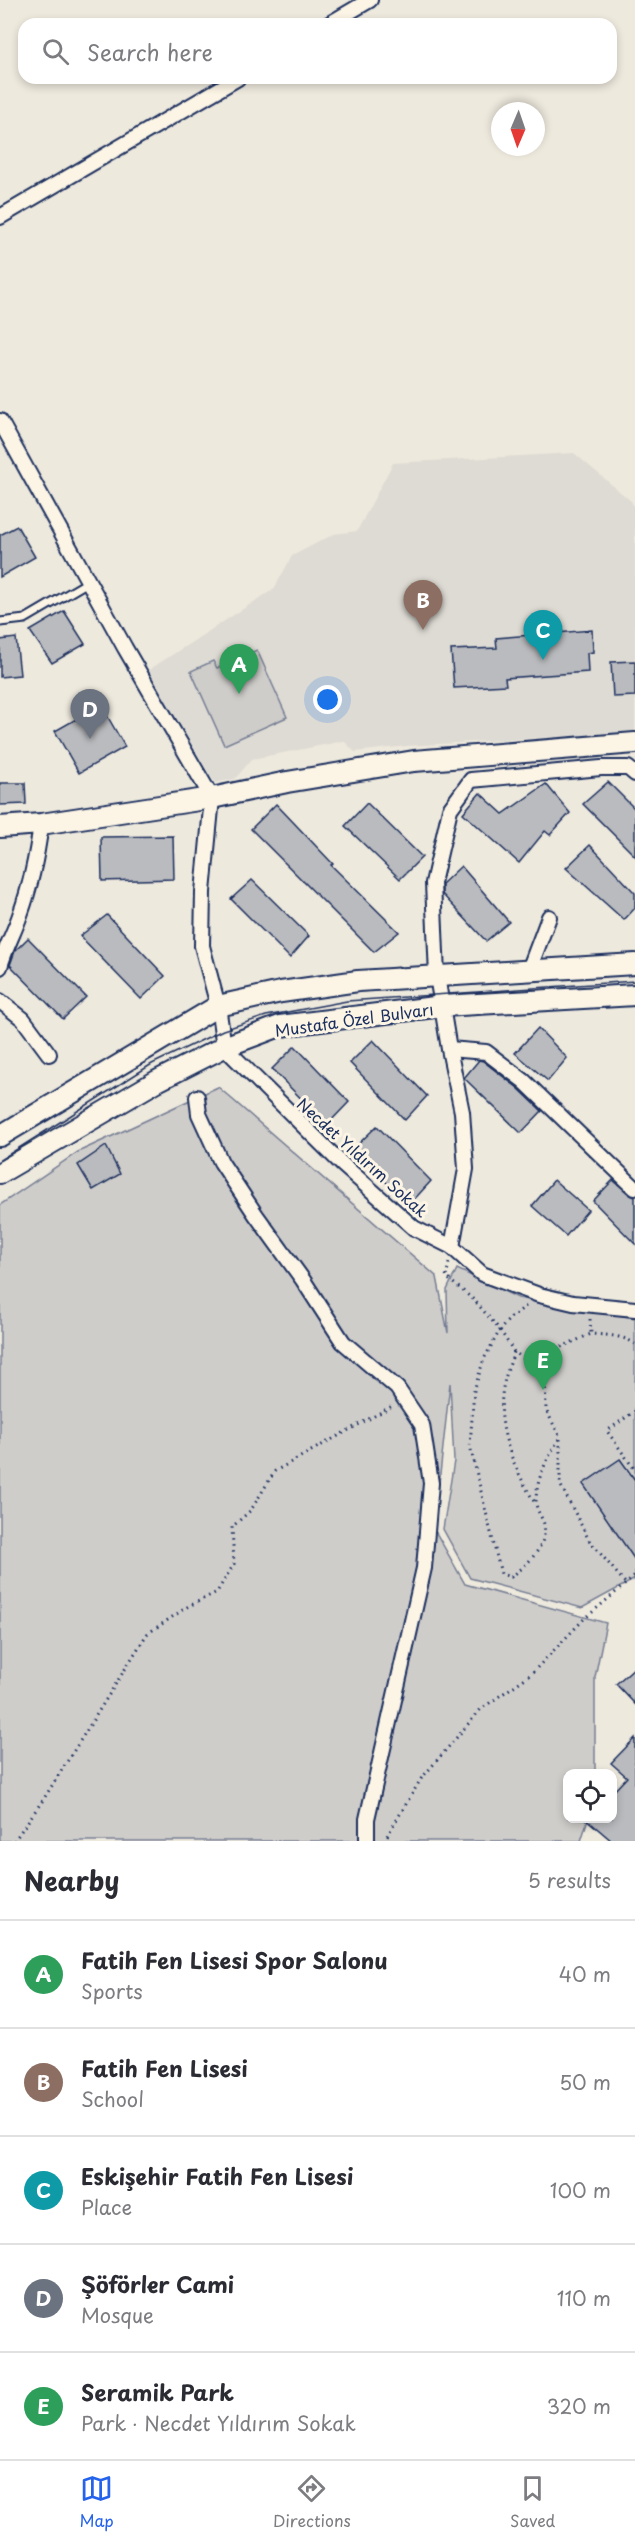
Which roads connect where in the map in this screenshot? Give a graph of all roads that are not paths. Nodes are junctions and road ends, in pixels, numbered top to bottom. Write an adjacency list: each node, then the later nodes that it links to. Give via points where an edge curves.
1 (370, 0): 2 (street)
2 (339, 18)
3 (228, 84): 4 (street)
4 (0, 217)
5 (0, 421): 6 (street)
6 (88, 582): 7 (lane, via 25,619); 10 (street)
7 (0, 622)
8 (635, 743): 10 (main road, via 414,761)
9 (635, 774): 17 (street, via 628,768 601,768 471,780 450,809 433,883)
10 (212, 798): 11 (main road); 20 (street, via 202,892 202,946)
11 (41, 824): 12 (main road); 15 (street, via 35,868)
12 (0, 827)
13 (549, 917): 16 (street)
14 (635, 963): 16 (main road, Mustafa Özel Bulvarı)
15 (0, 967)
16 (529, 970): 17 (main road, Mustafa Özel Bulvarı)
17 (437, 976): 20 (main road, Mustafa Özel Bulvarı, via 346,983); 21 (street)
18 (635, 995): 21 (main road, Mustafa Özel Bulvarı)
19 (0, 1001): 24 (street, via 23,1019)
20 (219, 1006): 22 (street); 26 (main road, Mustafa Özel Bulvarı)
21 (443, 1006): 22 (main road, Mustafa Özel Bulvarı, via 280,1026); 23 (street)
22 (224, 1047): 27 (main road, Mustafa Özel Bulvarı, via 157,1081); 29 (street, Necdet Yıldırım Sokak, via 343,1165 414,1228)
23 (448, 1049): 28 (street, via 486,1052 524,1081); 29 (street, via 462,1112 466,1169)
24 (49, 1054)
25 (197, 1097): 31 (street, via 199,1114 221,1162 343,1342 397,1388 422,1425 431,1483 424,1569 367,1819)
26 (0, 1136)
27 (0, 1173)
28 (635, 1188)
29 (452, 1247): 30 (street, Necdet Yıldırım Sokak, via 482,1274 539,1295)
30 (635, 1309)
31 (367, 1841)

